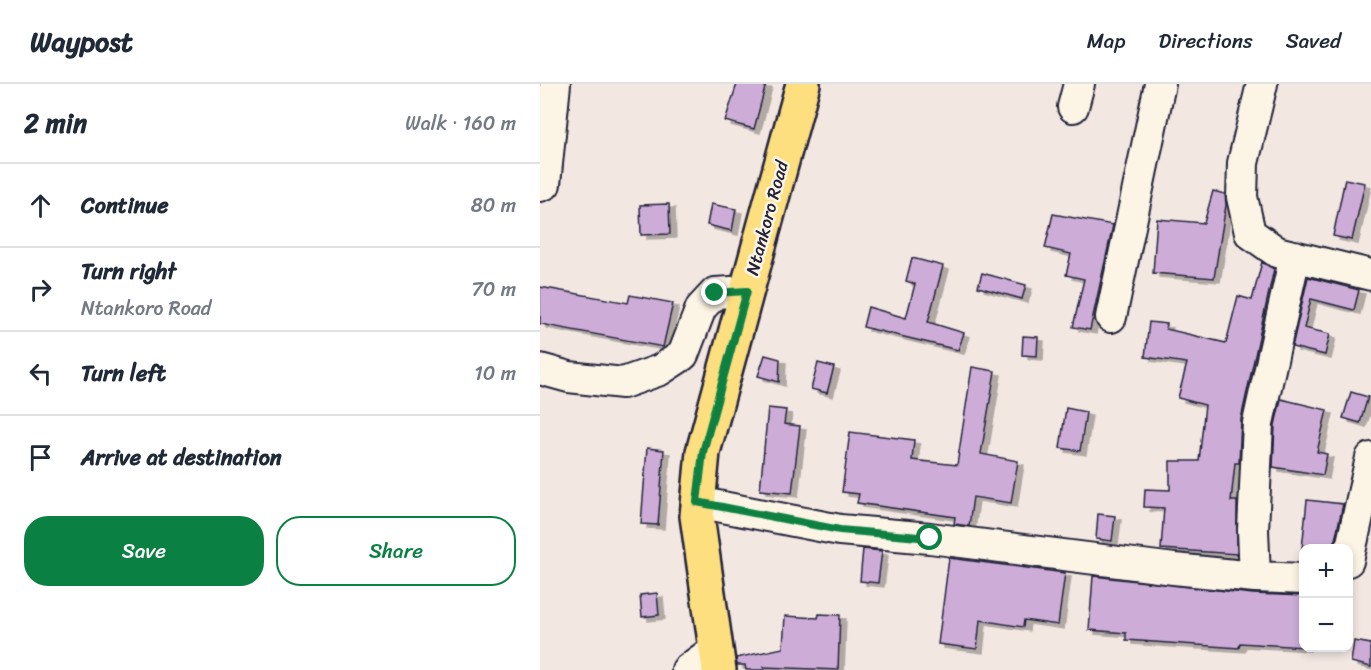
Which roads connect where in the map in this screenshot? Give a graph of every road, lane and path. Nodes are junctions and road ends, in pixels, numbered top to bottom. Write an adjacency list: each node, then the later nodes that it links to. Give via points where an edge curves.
1 (555, 84): 5 (street, via 545,184)
2 (803, 84): 8 (main road, Ntankoro Road)
3 (1160, 84): 9 (street)
4 (1262, 84): 6 (street, via 1243,163 1242,197 1250,233 1277,252)
5 (540, 186)
6 (1295, 256): 7 (street); 14 (street, via 1258,423)
7 (1371, 275)
8 (747, 291): 10 (street, via 715,293 700,308 683,355 660,370 623,383 569,377); 12 (main road, Ntankoro Road, via 703,452)
9 (1111, 317)
10 (540, 369)
11 (1371, 458): 13 (street)
12 (697, 502): 14 (street, via 840,530); 16 (main road, Ntankoro Road)
13 (1352, 544)
14 (1255, 577): 15 (street)
15 (1299, 579)
16 (717, 660): 17 (street)
17 (687, 670)

